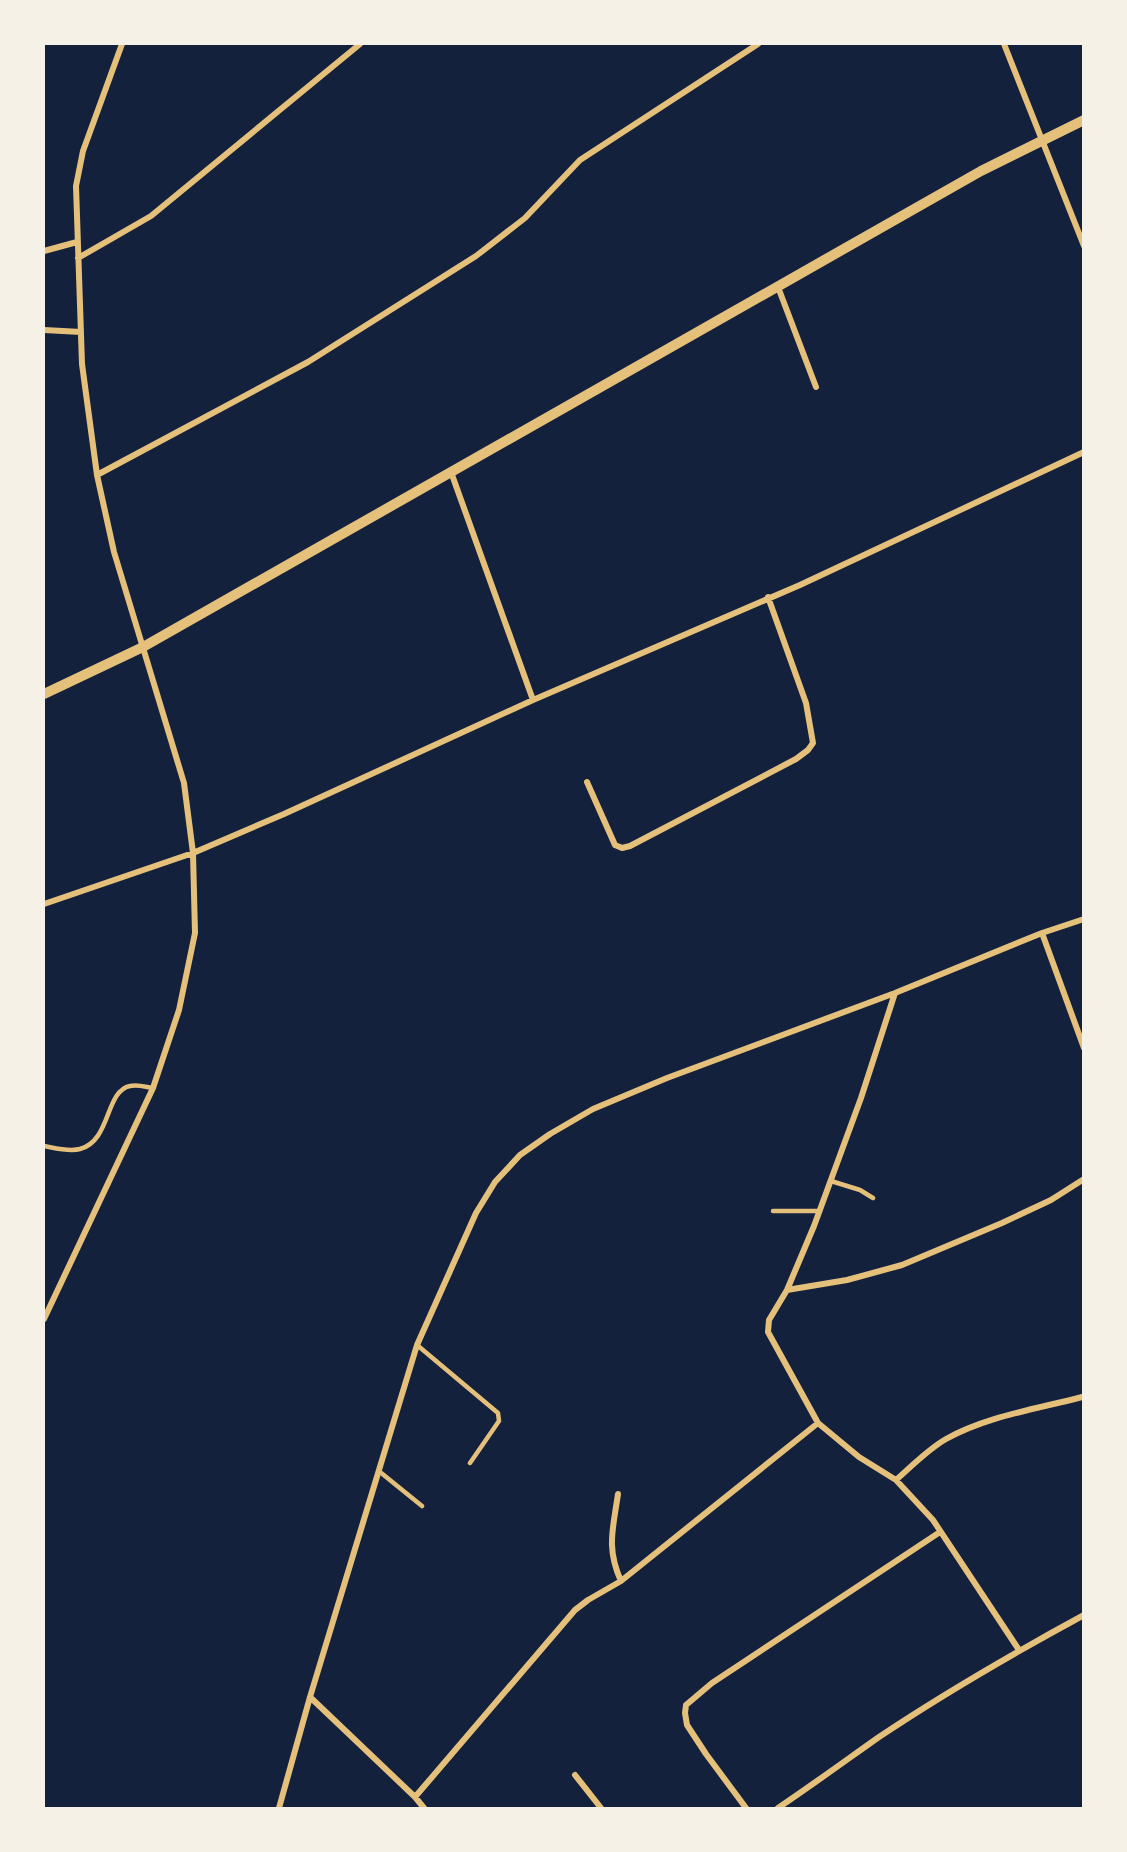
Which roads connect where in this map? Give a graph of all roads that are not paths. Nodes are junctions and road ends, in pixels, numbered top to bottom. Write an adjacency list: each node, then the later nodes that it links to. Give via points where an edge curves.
1 (122, 44): 7 (street, via 83,151 76,186)
2 (360, 44): 10 (street, via 151,216)
3 (758, 44): 17 (street, via 580,160 525,218 476,256 308,362)
4 (1004, 44): 6 (street)
5 (1083, 120): 6 (street)
6 (1042, 140): 8 (street); 11 (street)
7 (77, 242): 9 (street); 10 (street)
8 (1083, 246)
9 (44, 251)
10 (78, 258): 13 (street)
11 (778, 287): 14 (street); 16 (street)
12 (44, 330): 13 (street)
13 (81, 332): 17 (street)
14 (816, 387)
15 (1083, 452): 18 (street)
16 (451, 472): 19 (street); 21 (street)
17 (97, 475): 19 (street, via 114,552)
18 (768, 597): 21 (street); 22 (street, via 806,703 813,743 808,750 622,848 615,845)
19 (143, 647): 20 (street); 23 (street, via 184,783)
20 (44, 694)
21 (533, 700): 23 (street)
22 (587, 782)
23 (193, 853): 24 (street); 29 (street, via 195,933 179,1010)
24 (44, 904)
25 (1083, 919): 26 (street)
26 (1042, 933): 27 (street); 28 (street)
27 (895, 993): 32 (street); 38 (street, via 593,1109 520,1155 495,1182 476,1213)
28 (1083, 1048)
29 (153, 1088): 30 (lane, via 123,1088 101,1133 88,1146 72,1150); 37 (street)
30 (44, 1146)
31 (1083, 1179): 36 (street, via 1051,1200 911,1262 847,1280)
32 (831, 1181): 33 (lane); 35 (street)
33 (873, 1198)
34 (773, 1211): 35 (lane)
35 (820, 1211): 36 (street)
36 (787, 1290): 40 (street, via 769,1320 768,1332)
37 (44, 1318)
38 (417, 1344): 41 (lane, via 498,1413 499,1421); 42 (street)
39 (1082, 1397): 43 (street, via 969,1428 924,1454)
40 (818, 1423): 43 (street, via 859,1458); 47 (street)
41 (470, 1463)
42 (380, 1472): 45 (lane); 50 (street)
43 (896, 1480): 46 (street)
44 (618, 1494): 47 (street, via 612,1557)
45 (422, 1506)
46 (940, 1532): 49 (street); 56 (street, via 712,1683 686,1705 687,1725)
47 (621, 1581): 52 (street, via 575,1610)
48 (1083, 1615): 49 (street)
49 (1019, 1650): 57 (street, via 880,1737)
50 (310, 1698): 52 (street); 53 (street)
51 (575, 1775): 55 (street)
52 (415, 1797): 54 (street)
53 (279, 1809)
54 (424, 1809)
55 (601, 1809)
56 (746, 1809)
57 (778, 1809)

